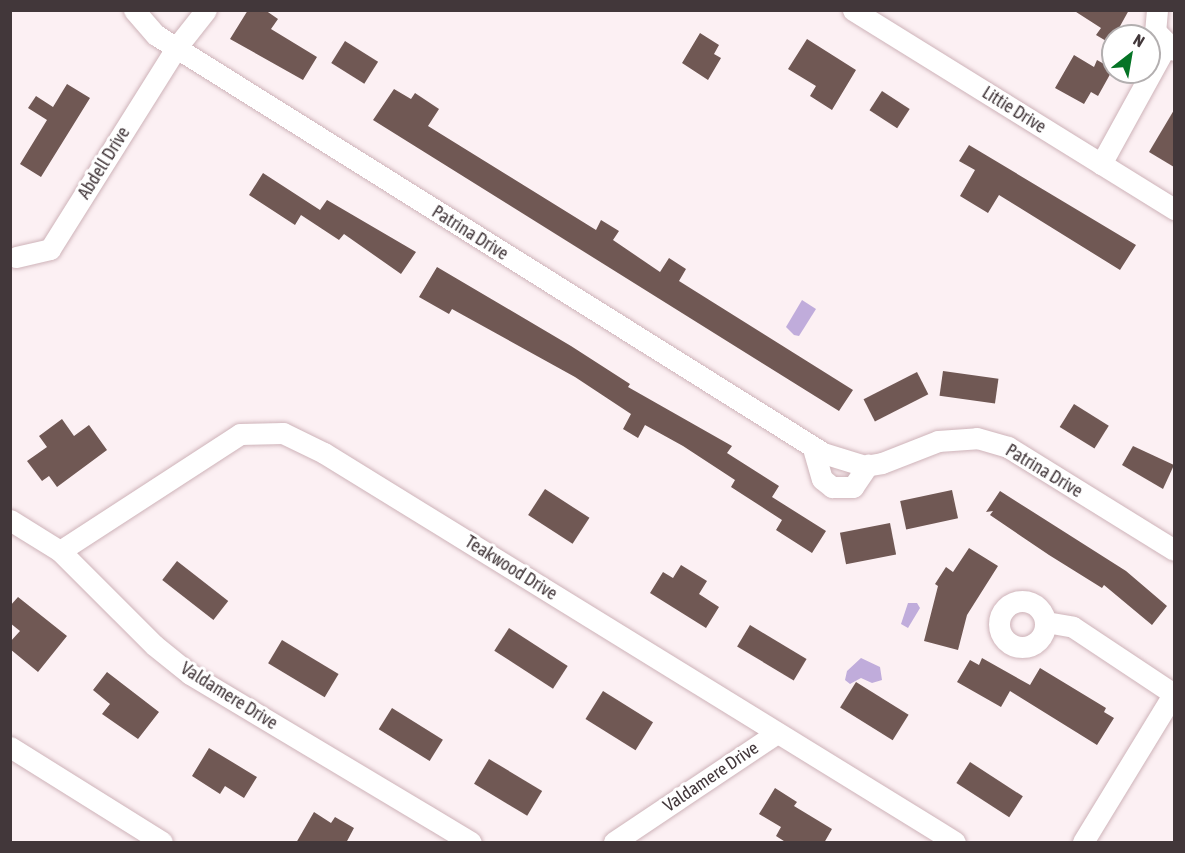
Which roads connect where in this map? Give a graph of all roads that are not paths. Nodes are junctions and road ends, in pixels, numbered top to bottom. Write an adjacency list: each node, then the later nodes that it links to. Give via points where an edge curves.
1 (134, 10): 5 (street, Patrina Drive, via 156,35)
2 (206, 10): 5 (street, Abdell Drive)
3 (853, 10): 7 (street, Littie Drive)
4 (1157, 10): 6 (street, via 1155,31)
5 (176, 48): 9 (street, Abdell Drive, via 50,249); 10 (street, Patrina Drive)
6 (1170, 48): 7 (street)
7 (1101, 164): 8 (street, Littie Drive)
8 (1174, 209)
9 (16, 257)
10 (813, 448): 11 (street, Patrina Drive, via 851,464); 11 (street, via 822,479 832,488 853,487)
11 (868, 465): 14 (street, Patrina Drive, via 938,441 977,438 1008,447)
12 (10, 520): 13 (street, Valdamere Drive)
13 (60, 550): 17 (street, Teakwood Drive, via 240,434 283,433 324,453); 20 (street, Valdamere Drive, via 121,614 190,674)
14 (1174, 550)
15 (1046, 622): 16 (street, via 1073,627)
16 (1174, 694): 23 (street)
17 (777, 733): 21 (street, Valdamere Drive); 22 (street, Teakwood Drive)
18 (10, 747): 19 (street)
19 (162, 843)
20 (471, 843)
21 (614, 843)
22 (955, 843)
23 (1083, 843)

